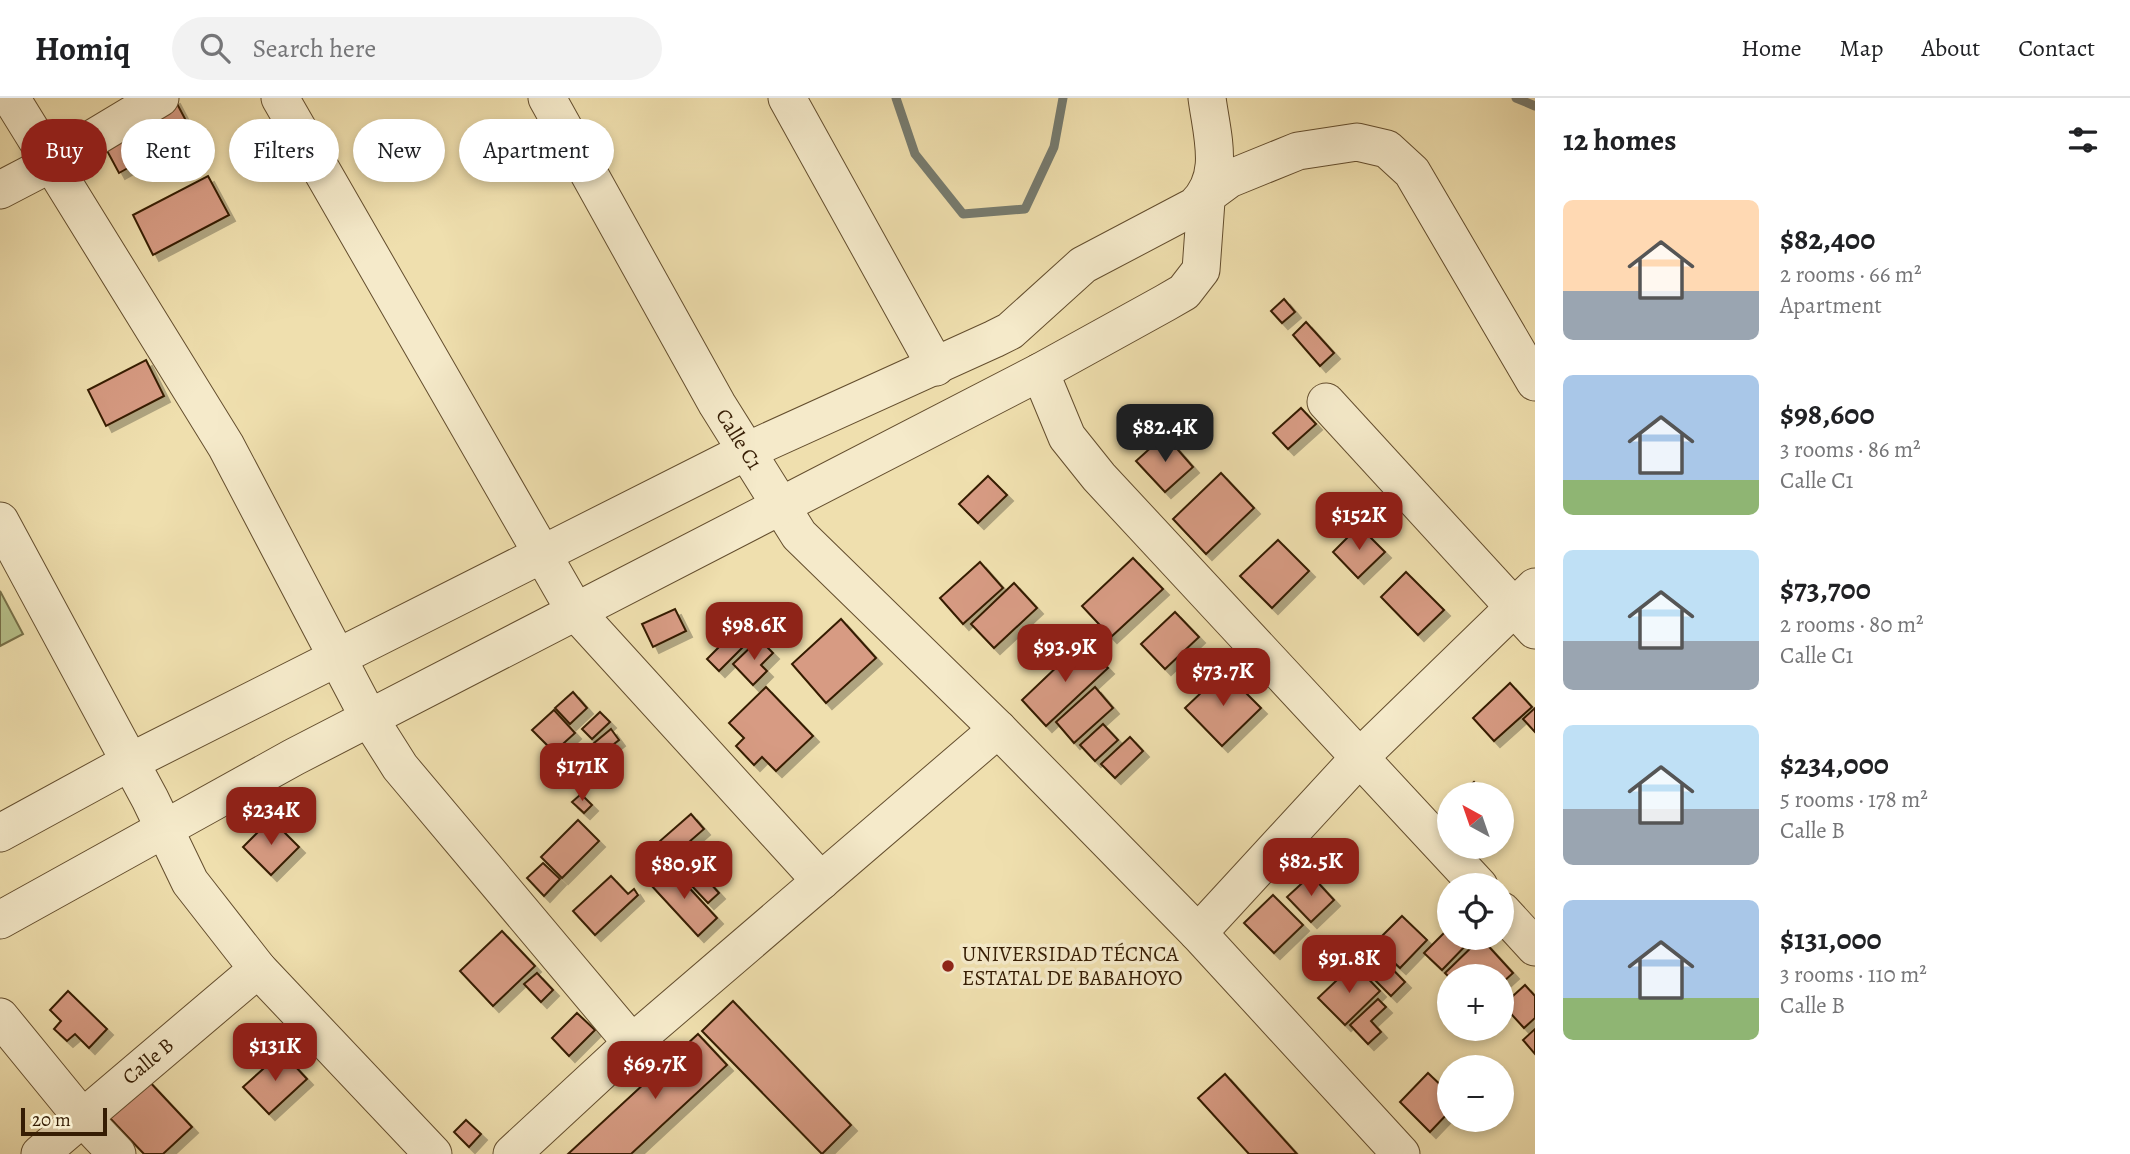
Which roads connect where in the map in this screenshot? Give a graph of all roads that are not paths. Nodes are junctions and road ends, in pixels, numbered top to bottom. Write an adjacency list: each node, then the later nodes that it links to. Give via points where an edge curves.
1 (11, 98): 7 (street)
2 (160, 98): 8 (street)
3 (280, 98): 20 (street)
4 (547, 98): 17 (street, Calle C1)
5 (787, 98): 13 (street)
6 (1207, 98): 12 (street, via 1216,160)
7 (23, 119)
8 (107, 130)
9 (21, 179): 11 (street)
10 (61, 182): 23 (street, via 226,446)
11 (0, 190)
12 (1210, 192): 13 (street, via 1195,206 1083,265 1010,331); 14 (street, via 1204,210 1201,270 1184,292); 15 (street, via 1229,178 1298,151 1357,142 1387,149 1412,172)
13 (936, 367): 17 (street)
14 (1040, 372): 18 (street); 26 (street, via 1062,427 1091,467)
15 (1535, 382)
16 (1325, 402): 21 (street)
17 (747, 452): 18 (street, Calle C1); 20 (street)
18 (781, 506): 22 (street); 25 (street, Calle C1, via 799,535)
19 (0, 521): 27 (street)
20 (543, 555): 22 (street); 23 (street)
21 (1528, 608): 26 (street)
22 (575, 611): 24 (street); 31 (street)
23 (338, 659): 24 (street); 27 (street)
24 (369, 718): 28 (street); 38 (street, via 400,767)
25 (998, 729): 31 (street); 34 (street, Calle C1)
26 (1361, 756): 30 (street); 34 (street)
27 (130, 762): 28 (street); 29 (street)
28 (164, 829): 32 (street); 36 (street, via 190,881)
29 (0, 833)
30 (1467, 873)
31 (821, 881): 38 (street)
32 (0, 920)
33 (1514, 924): 35 (street)
34 (1198, 933): 44 (street, Calle C1)
35 (1535, 947)
36 (258, 970): 39 (street, Calle B); 42 (street)
37 (0, 1017): 39 (street)
38 (632, 1043): 43 (street)
39 (81, 1116): 40 (street, Calle B); 41 (street)
40 (40, 1154)
41 (117, 1154)
42 (433, 1154)
43 (512, 1154)
44 (1401, 1154)

